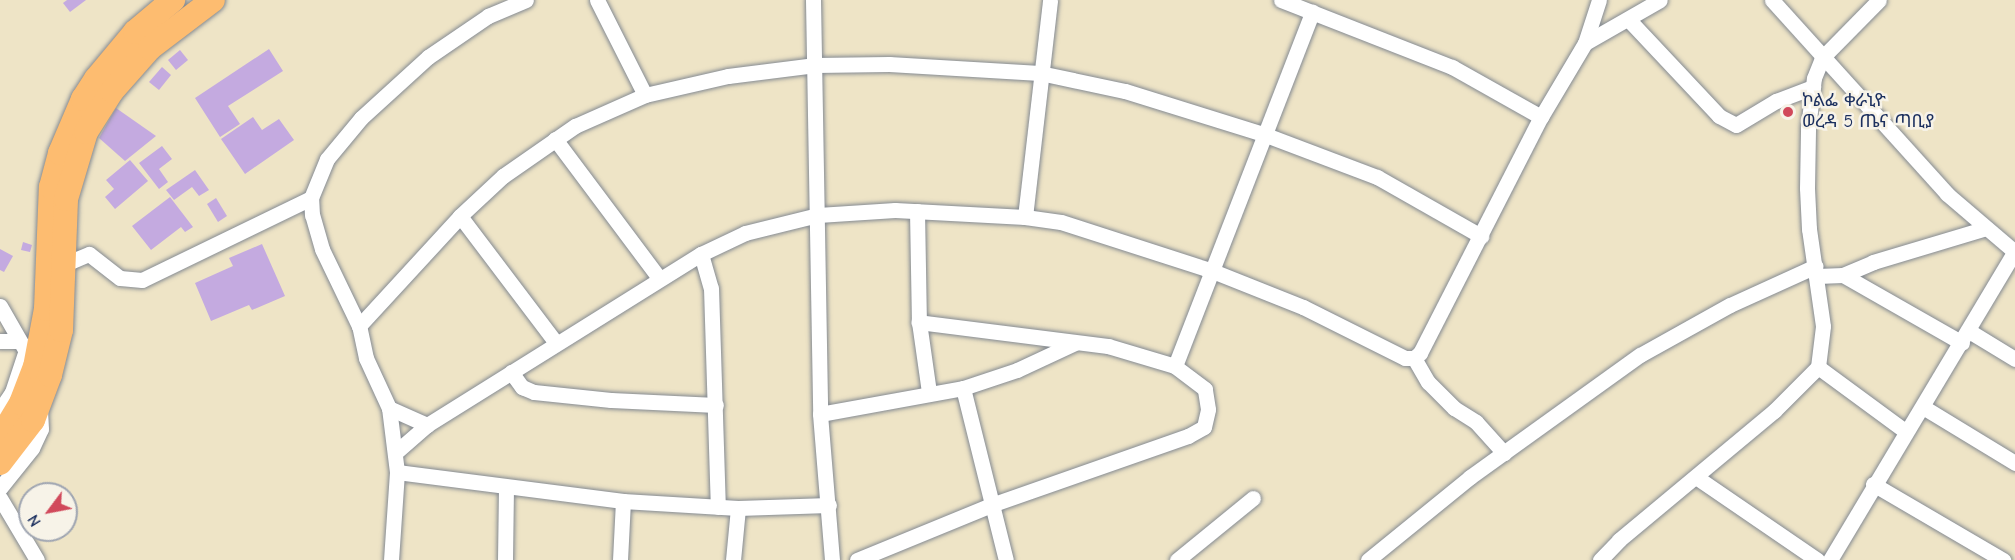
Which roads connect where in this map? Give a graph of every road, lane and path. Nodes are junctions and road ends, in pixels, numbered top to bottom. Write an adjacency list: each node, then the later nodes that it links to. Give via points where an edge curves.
1 (173, 0): 44 (main road, via 135,33 82,99 51,187 46,309)
2 (213, 0): 32 (main road, via 150,48 112,91 86,132 66,199)
3 (526, 0): 23 (street, via 488,16 428,57 403,80 362,118 327,159)
4 (597, 0): 19 (street)
5 (813, 0): 16 (street)
6 (1050, 0): 17 (street)
7 (1281, 0): 12 (street)
8 (1599, 0): 14 (street)
9 (1660, 0): 13 (street)
10 (1772, 0): 15 (street)
11 (1879, 0): 15 (street)
12 (1312, 12): 20 (street, via 1452,67); 21 (street)
13 (1628, 19): 14 (street); 18 (street, via 1719,116 1736,125 1776,101)
14 (1585, 43): 20 (street)
15 (1822, 58): 18 (street); 28 (street, via 1947,194)
16 (815, 65): 17 (street, via 889,64); 19 (street, via 728,76); 25 (street)
17 (1040, 73): 21 (street, via 1125,91); 27 (street)
18 (1813, 87): 34 (street, via 1807,188)
19 (645, 95): 22 (street)
20 (1540, 117): 29 (street)
21 (1263, 134): 29 (street, via 1377,177); 33 (street)
22 (555, 139): 26 (street, via 503,176); 36 (street)
23 (311, 198): 32 (street, via 141,280 120,278 89,254); 39 (street, via 322,249)
24 (917, 211): 25 (street); 27 (street); 38 (street)
25 (818, 215): 31 (street, via 745,232); 57 (street)
26 (460, 216): 39 (street); 42 (street)
27 (1025, 217): 33 (street, via 1061,222)
28 (1986, 228): 30 (street); 35 (street)
29 (1481, 236): 45 (street, via 1420,353)
30 (2015, 252): 40 (street)
31 (701, 254): 36 (street); 53 (street, via 711,288)
32 (65, 264): 52 (main road, via 61,330)
33 (1210, 270): 45 (street, via 1303,307 1405,358); 47 (street)
34 (1817, 271): 35 (street); 48 (street, via 1823,326); 62 (street, via 1730,305 1640,355)
35 (1843, 275): 40 (street)
36 (659, 278): 42 (street)
37 (0, 306): 44 (street)
38 (919, 322): 43 (street); 51 (street)
39 (359, 326): 55 (street, via 366,358)
40 (1966, 337): 46 (street); 54 (street)
41 (0, 341): 44 (street)
42 (556, 343): 49 (street)
43 (1076, 343): 47 (street, via 1108,346); 50 (street, via 1017,370)
44 (27, 353): 56 (street); 60 (main road, via 21,403)
45 (1414, 357): 62 (street, via 1428,382 1454,408 1476,422)
46 (2015, 359)
47 (1175, 366): 74 (street, via 1205,389 1208,409 1204,427)
48 (1818, 366): 59 (street); 66 (street, via 1774,411)
49 (511, 372): 53 (street, via 522,387 534,392); 58 (street)
50 (963, 388): 51 (street); 74 (street)
51 (929, 392): 57 (street)
52 (40, 404): 64 (main road, via 33,420); 69 (street, via 41,429)
53 (716, 405): 75 (street)
54 (1923, 407): 59 (street); 63 (street)
55 (389, 408): 58 (street); 61 (street)
56 (0, 410)
57 (820, 414): 73 (street)
58 (427, 425): 61 (street)
59 (1905, 431): 67 (street)
60 (0, 438)
61 (396, 452): 65 (street)
62 (1504, 453): 88 (street)
63 (2015, 463)
64 (0, 464)
65 (397, 472): 68 (street); 80 (street)
66 (1696, 477): 78 (street); 89 (street)
67 (1874, 484): 90 (street); 91 (street)
68 (507, 487): 72 (street); 81 (street)
69 (0, 488)
70 (0, 498): 79 (street)
71 (1253, 498): 87 (street)
72 (623, 501): 75 (street); 82 (street)
73 (829, 505): 76 (street); 84 (street)
74 (991, 505): 85 (street); 86 (street)
75 (718, 507): 76 (street)
76 (738, 507): 83 (street)
77 (2015, 554): 92 (street)
78 (1608, 558)
79 (38, 560)
80 (391, 560)
81 (505, 560)
82 (620, 560)
83 (734, 560)
84 (832, 560)
85 (857, 560)
86 (1006, 560)
87 (1177, 560)
88 (1368, 560)
89 (1816, 560)
90 (1830, 560)
91 (2003, 560)
92 (2012, 560)

